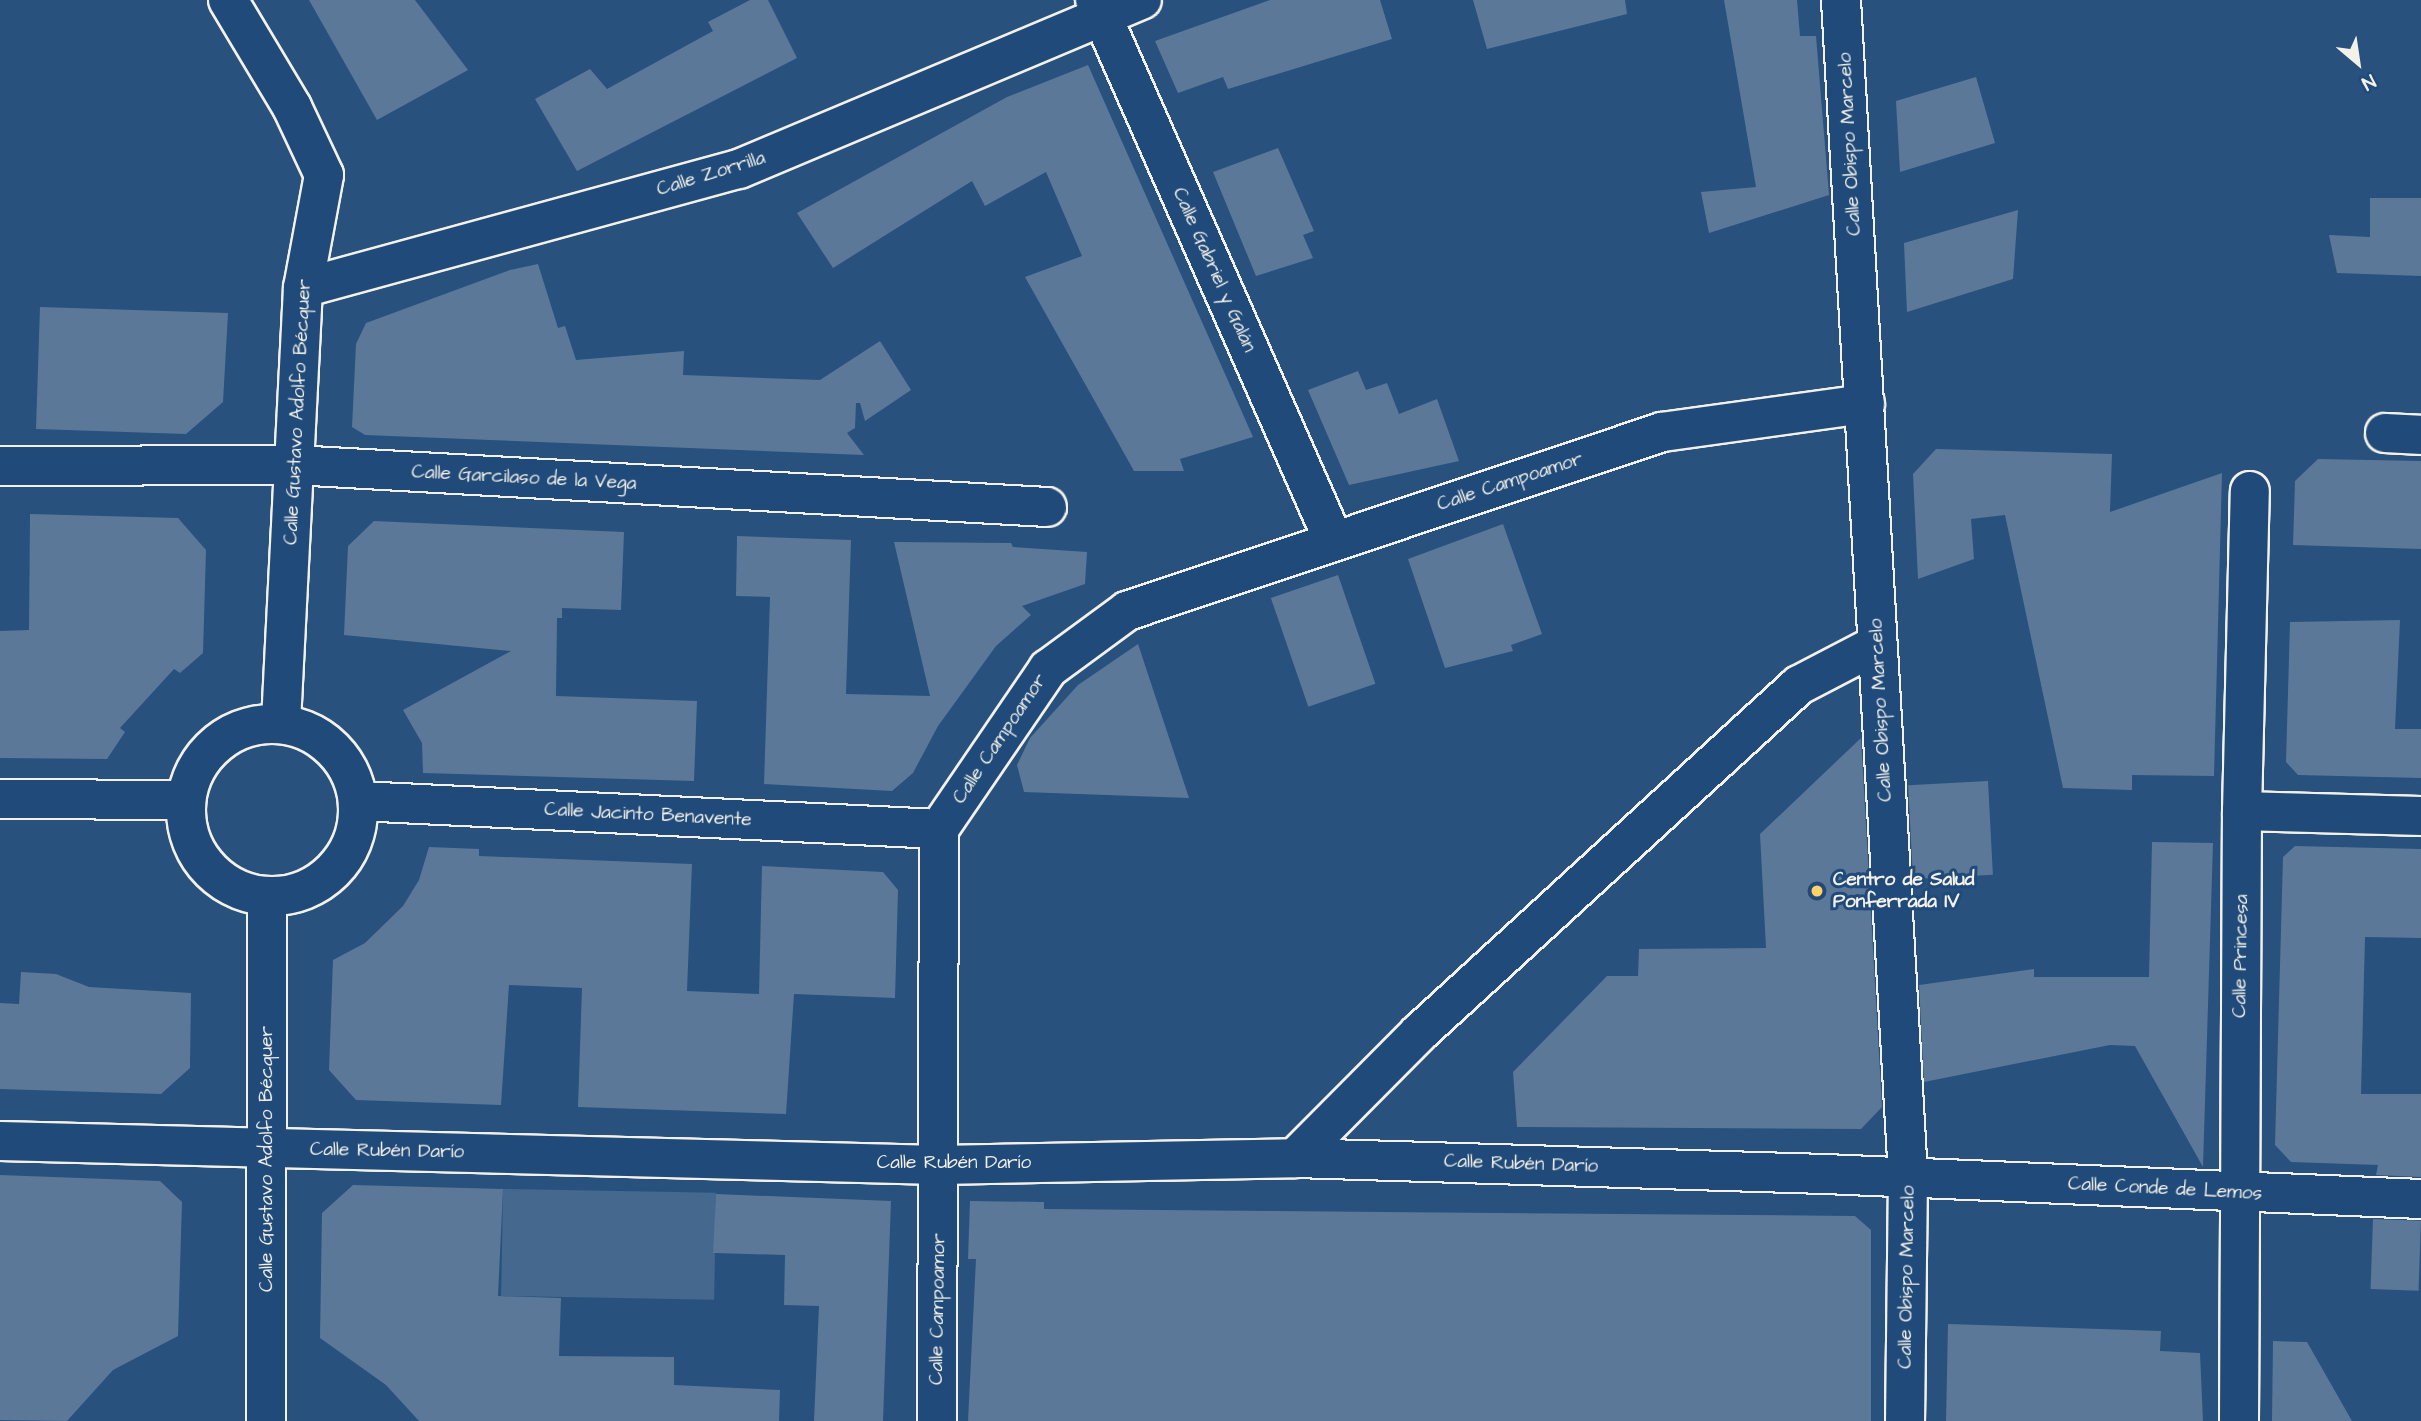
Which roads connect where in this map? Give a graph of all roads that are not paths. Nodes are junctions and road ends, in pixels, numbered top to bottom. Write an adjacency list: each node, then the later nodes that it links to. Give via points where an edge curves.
1 (228, 0): 5 (street, Calle Gustavo Adolfo Bécquer, via 292,107 324,174)
2 (1142, 0): 4 (street, Calle Zorrilla)
3 (1841, 0): 6 (street, Calle Obispo Marcelo)
4 (1098, 7): 5 (street, Calle Zorrilla, via 739,169); 11 (street, Calle Gabriel y Galán)
5 (303, 288): 7 (street, Calle Gustavo Adolfo Bécquer)
6 (1865, 404): 11 (street, Calle Campoamor, via 1662,432); 12 (street, Calle Obispo Marcelo)
7 (294, 465): 8 (street, Calle Garcilaso de la Vega); 10 (street, Calle Garcilaso de la Vega); 13 (street, Calle Gustavo Adolfo Bécquer)
8 (0, 466)
9 (2250, 491): 17 (street, Calle Princesa)
10 (1047, 507)
11 (1333, 539): 19 (street, Calle Campoamor, via 1127,611 1057,662)
12 (1876, 645): 23 (street, via 1799,685 1389,1061); 25 (street, Calle Obispo Marcelo)
13 (281, 723): 15 (street, via 238,729 198,762); 16 (street, via 329,743 349,770)
14 (0, 799): 15 (street)
15 (184, 800): 20 (street, via 187,835 203,864 230,887)
16 (358, 801): 19 (street, Calle Jacinto Benavente); 20 (street, via 357,827 347,854 328,876 305,891)
17 (2242, 811): 18 (street); 26 (street, Calle Princesa)
18 (2421, 816)
19 (939, 829): 24 (street, Calle Campoamor)
20 (267, 897): 22 (street, Calle Gustavo Adolfo Bécquer)
21 (0, 1141): 22 (street, Calle Rubén Darío)
22 (267, 1148): 24 (street, Calle Rubén Darío); 28 (street, Calle Gustavo Adolfo Bécquer)
23 (1295, 1158): 24 (street, Calle Rubén Darío); 25 (street, Calle Rubén Darío)
24 (939, 1165): 29 (street, Calle Campoamor)
25 (1908, 1177): 26 (street, Calle Conde de Lemos); 30 (street, Calle Obispo Marcelo)
26 (2238, 1194): 27 (street, Calle Conde de Lemos); 31 (street, Calle Princesa)
27 (2421, 1199)
28 (266, 1421)
29 (937, 1421)
30 (1905, 1421)
31 (2239, 1421)

